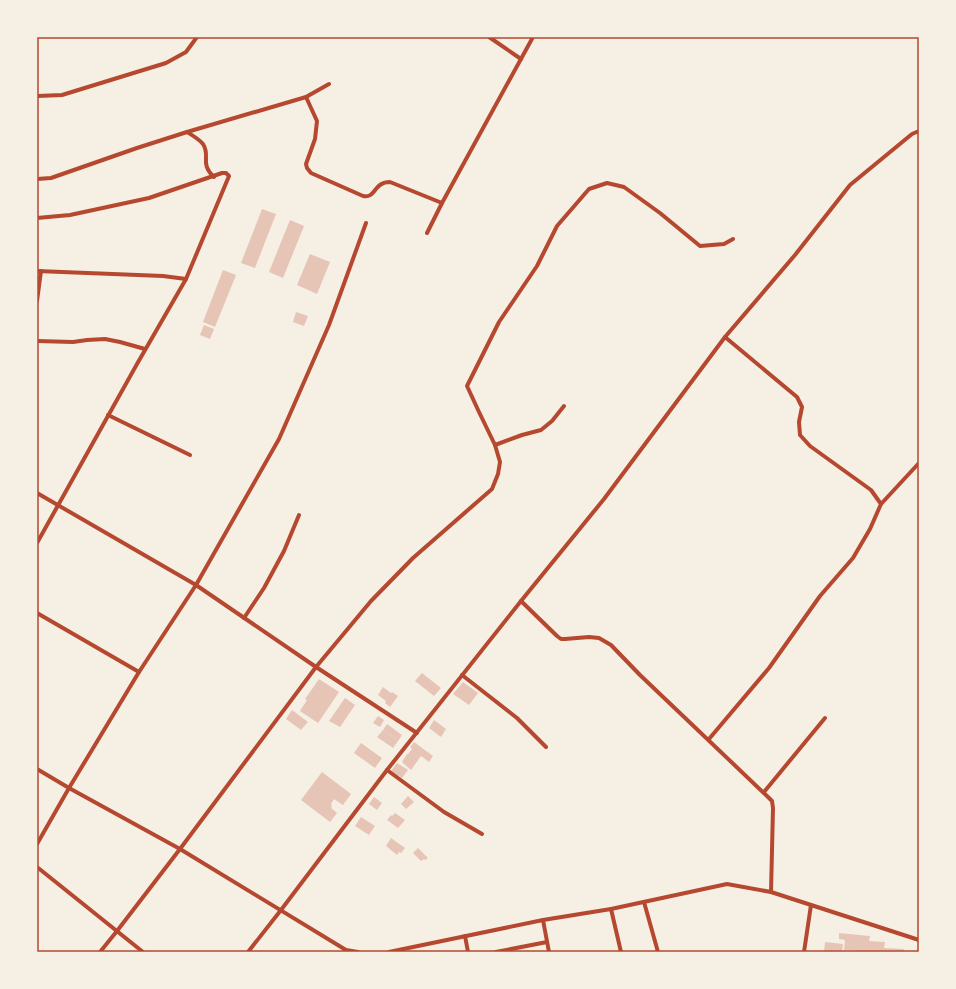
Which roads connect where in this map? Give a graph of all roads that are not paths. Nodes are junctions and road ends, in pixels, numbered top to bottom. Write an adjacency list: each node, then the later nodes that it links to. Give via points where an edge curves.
1 (197, 37): 6 (street, via 186,52 166,63 62,95)
2 (489, 37): 4 (street)
3 (534, 37): 4 (street)
4 (521, 59): 12 (street)
5 (329, 84): 7 (street)
6 (37, 96)
7 (306, 97): 9 (street); 12 (street, via 316,121 315,139 306,164 312,173 367,197 380,184 390,182)
8 (919, 131): 20 (street, via 850,185)
9 (186, 132): 10 (street, via 203,144 206,154 205,165); 11 (street, via 51,178)
10 (214, 177): 13 (street, via 150,198 70,215); 18 (street, via 225,173 229,176)
11 (37, 180)
12 (442, 203): 15 (street)
13 (37, 218)
14 (366, 223): 33 (street, via 329,325 279,439)
15 (427, 233)
16 (733, 239): 25 (street, via 724,244 700,246 624,187 607,183 589,189 557,226 536,266 498,322 468,386)
17 (39, 271): 18 (street); 19 (street)
18 (186, 279): 22 (street)
19 (37, 300)
20 (725, 337): 29 (street, via 797,397 802,407 800,435 810,446 871,490); 34 (street, via 604,498)
21 (37, 341): 22 (street, via 73,342 106,339)
22 (145, 350): 24 (street)
23 (564, 406): 25 (street, via 541,430)
24 (108, 415): 26 (street); 30 (street)
25 (495, 445): 37 (street, via 500,462 492,489 413,558 371,601)
26 (190, 455)
27 (919, 463): 29 (street)
28 (37, 494): 30 (street)
29 (881, 504): 42 (street, via 853,558 820,596 769,668)
30 (58, 506): 32 (street); 33 (street)
31 (299, 515): 36 (street, via 284,551)
32 (37, 543)
33 (196, 585): 36 (street); 38 (street)
34 (521, 601): 39 (street); 42 (street, via 561,639 599,638 611,645)
35 (37, 613): 38 (street)
36 (244, 618): 37 (street)
37 (316, 667): 41 (street); 50 (street)
38 (138, 672): 46 (street)
39 (462, 675): 41 (street); 43 (street, via 517,718)
40 (825, 718): 47 (street)
41 (417, 733): 45 (street)
42 (709, 740): 47 (street)
43 (546, 747)
44 (37, 769): 46 (street)
45 (387, 770): 48 (street, via 454,819); 56 (street)
46 (69, 788): 49 (street); 50 (street)
47 (764, 792): 52 (street, via 772,801 773,808)
48 (482, 834)
49 (37, 844)
50 (180, 849): 56 (street); 58 (street)
51 (37, 867): 58 (street)
52 (771, 892): 53 (street, via 727,884); 54 (street)
53 (644, 902): 55 (street); 72 (street)
54 (811, 905): 60 (street); 73 (street)
55 (611, 909): 57 (street); 71 (street)
56 (281, 910): 62 (street); 65 (street)
57 (543, 920): 59 (street); 61 (street)
58 (118, 931): 63 (street); 64 (street)
59 (465, 936): 67 (street); 68 (street)
60 (919, 940)
61 (547, 942): 69 (street); 70 (street)
62 (345, 951): 66 (street)
63 (100, 952)
64 (143, 952)
65 (248, 952)
66 (358, 952)
67 (390, 952)
68 (468, 952)
69 (496, 952)
70 (550, 952)
71 (621, 952)
72 (658, 952)
73 (804, 952)

